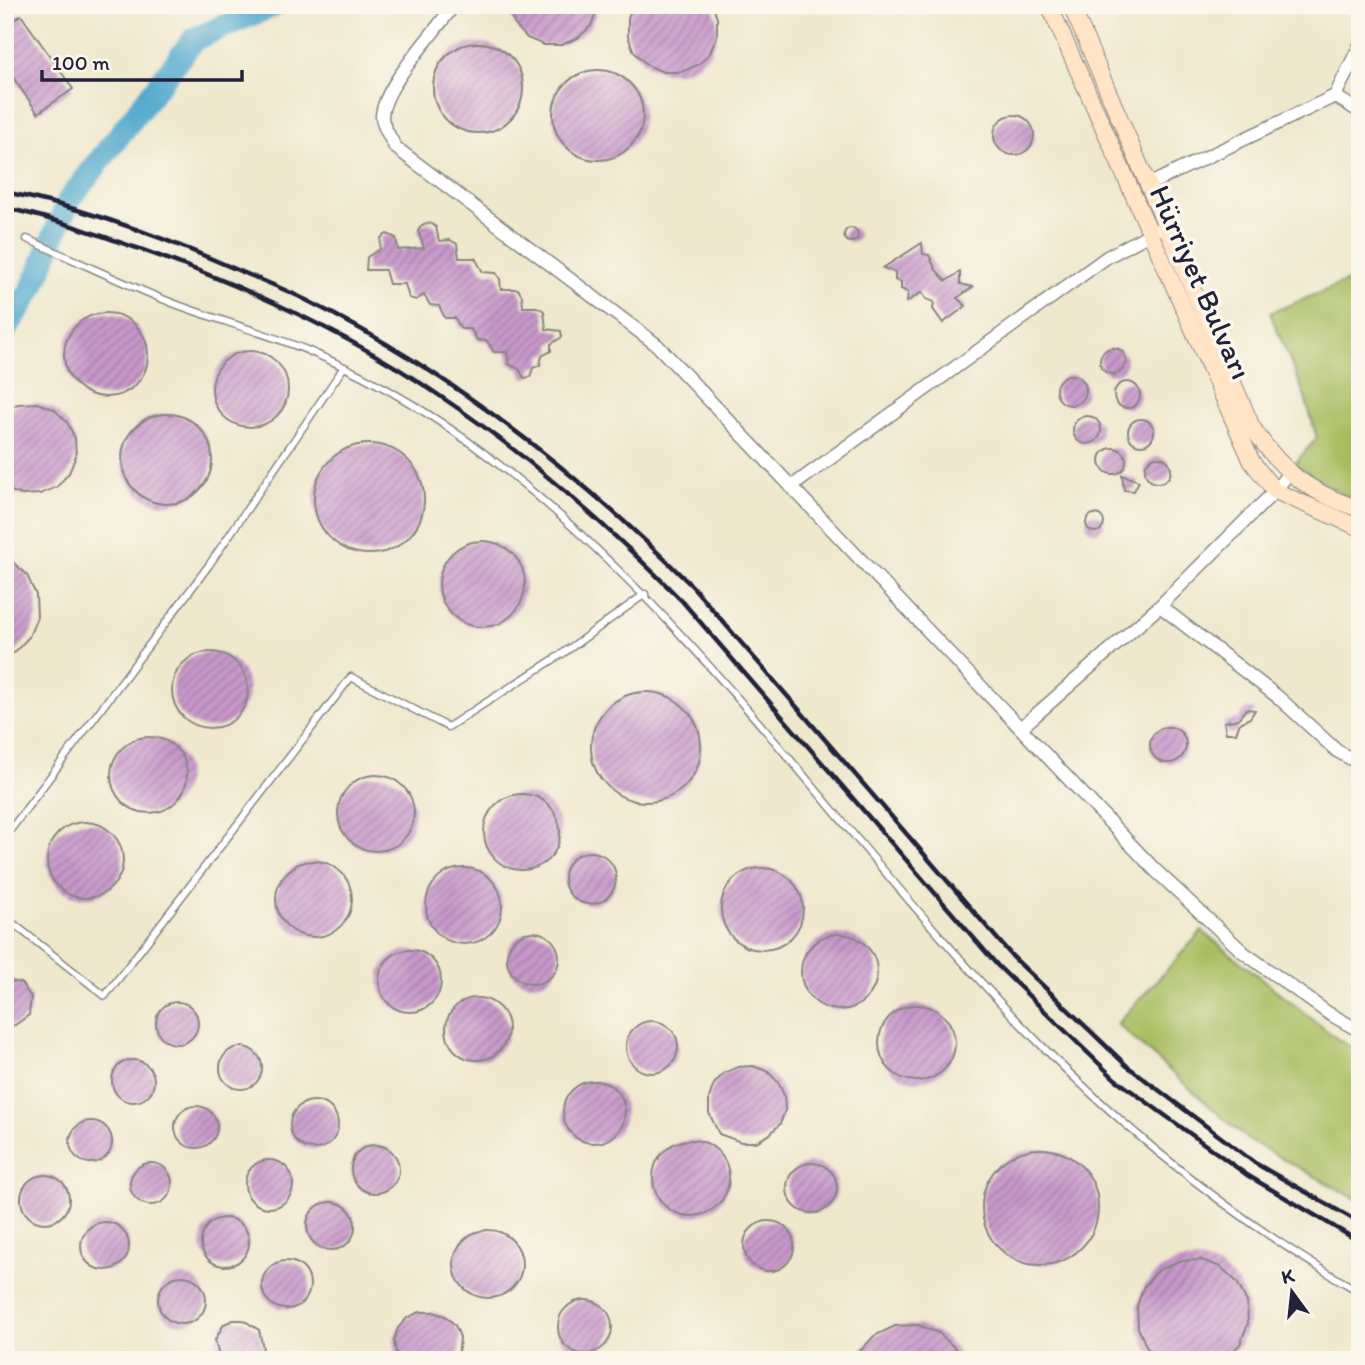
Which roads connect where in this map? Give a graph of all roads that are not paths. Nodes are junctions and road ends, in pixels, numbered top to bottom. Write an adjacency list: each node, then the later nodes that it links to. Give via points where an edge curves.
1 (449, 5): 13 (street, via 430,39 386,96 382,119 395,147 657,345)
2 (1049, 5): 9 (main road, Hürriyet Bulvarı)
3 (1071, 5): 7 (main road, Hürriyet Bulvarı)
4 (1360, 45): 5 (street)
5 (1335, 96): 6 (street); 7 (street)
6 (1360, 112)
7 (1150, 184): 8 (main road, Hürriyet Bulvarı)
8 (1167, 223): 9 (street); 12 (main road, Hürriyet Bulvarı, via 1252,427)
9 (1149, 234): 13 (street, via 1107,257); 14 (main road, Hürriyet Bulvarı, via 1237,433 1252,462)
10 (27, 239): 11 (lane, via 170,302)
11 (344, 367): 17 (lane, via 469,442 575,528); 21 (lane, via 209,565)
12 (1288, 474): 14 (street); 15 (main road, Hürriyet Bulvarı)
13 (791, 487): 19 (street)
14 (1276, 491): 16 (main road, Hürriyet Bulvarı); 18 (street)
15 (1360, 509)
16 (1360, 528)
17 (645, 594): 22 (lane, via 448,727 351,677 105,996); 24 (lane, via 1038,1042 1183,1174 1246,1222)
18 (1160, 606): 19 (street); 20 (street, via 1278,697 1337,751)
19 (1022, 727): 23 (street, via 1154,869 1243,952)
20 (1360, 764)
21 (5, 837)
22 (5, 917)
23 (1360, 1031)
24 (1360, 1292)

